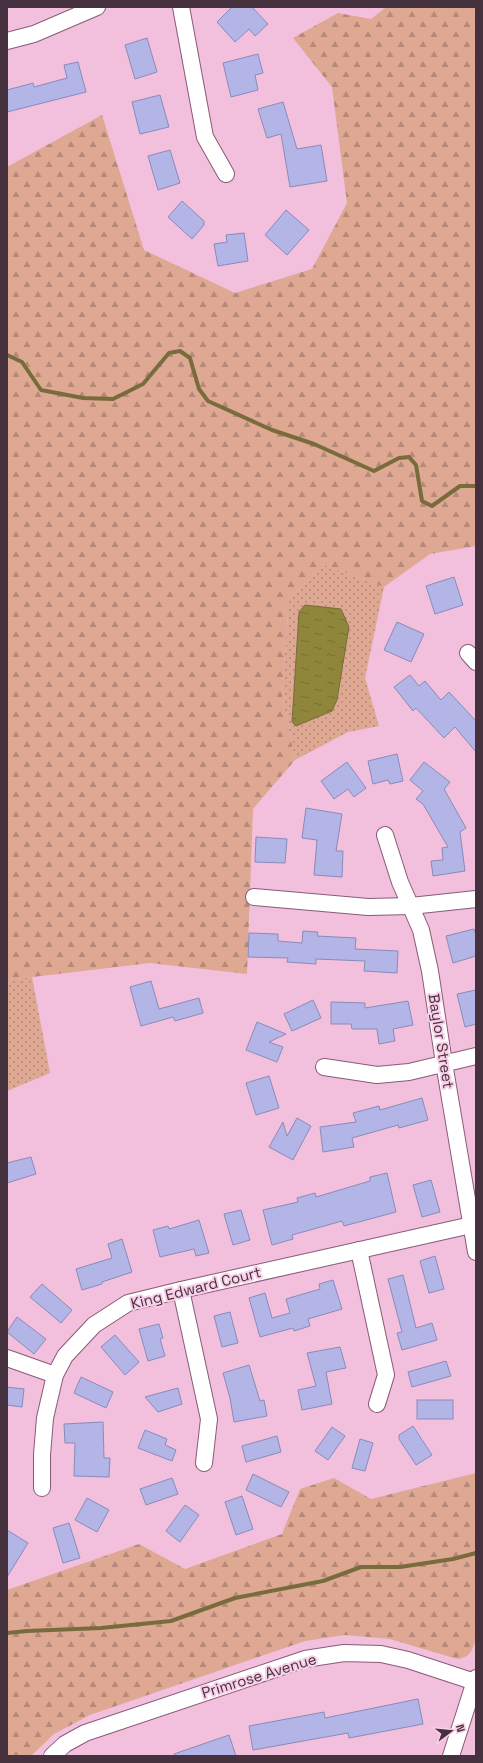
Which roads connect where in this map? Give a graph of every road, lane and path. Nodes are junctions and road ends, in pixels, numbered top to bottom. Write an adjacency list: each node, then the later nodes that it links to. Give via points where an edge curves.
1 (97, 7): 3 (street, via 34,34)
2 (181, 7): 4 (street, via 205,137)
3 (7, 41)
4 (226, 174)
5 (385, 835): 8 (street, Baylor Street, via 400,882)
6 (254, 898): 8 (street, via 368,907)
7 (476, 899): 8 (street)
8 (411, 906): 10 (street, Baylor Street, via 421,930 430,971)
9 (476, 1056): 10 (street)
10 (444, 1063): 11 (street, via 409,1072 377,1075); 12 (street, Baylor Street)
11 (324, 1067)
12 (474, 1224): 13 (street, King Edward Court); 14 (street, Baylor Street)
13 (359, 1250): 15 (street, King Edward Court); 18 (street, via 386,1375)
14 (476, 1252)
15 (180, 1290): 17 (street, King Edward Court, via 128,1303 94,1325 65,1356); 19 (street, via 209,1419)
16 (7, 1358): 17 (street)
17 (55, 1375): 20 (street, King Edward Court, via 45,1418)
18 (377, 1404)
19 (204, 1463)
20 (42, 1488)
21 (475, 1680): 22 (street, Primrose Avenue, via 381,1654 344,1653 305,1659 85,1733 65,1744); 23 (street)
22 (52, 1756)
23 (451, 1756)

